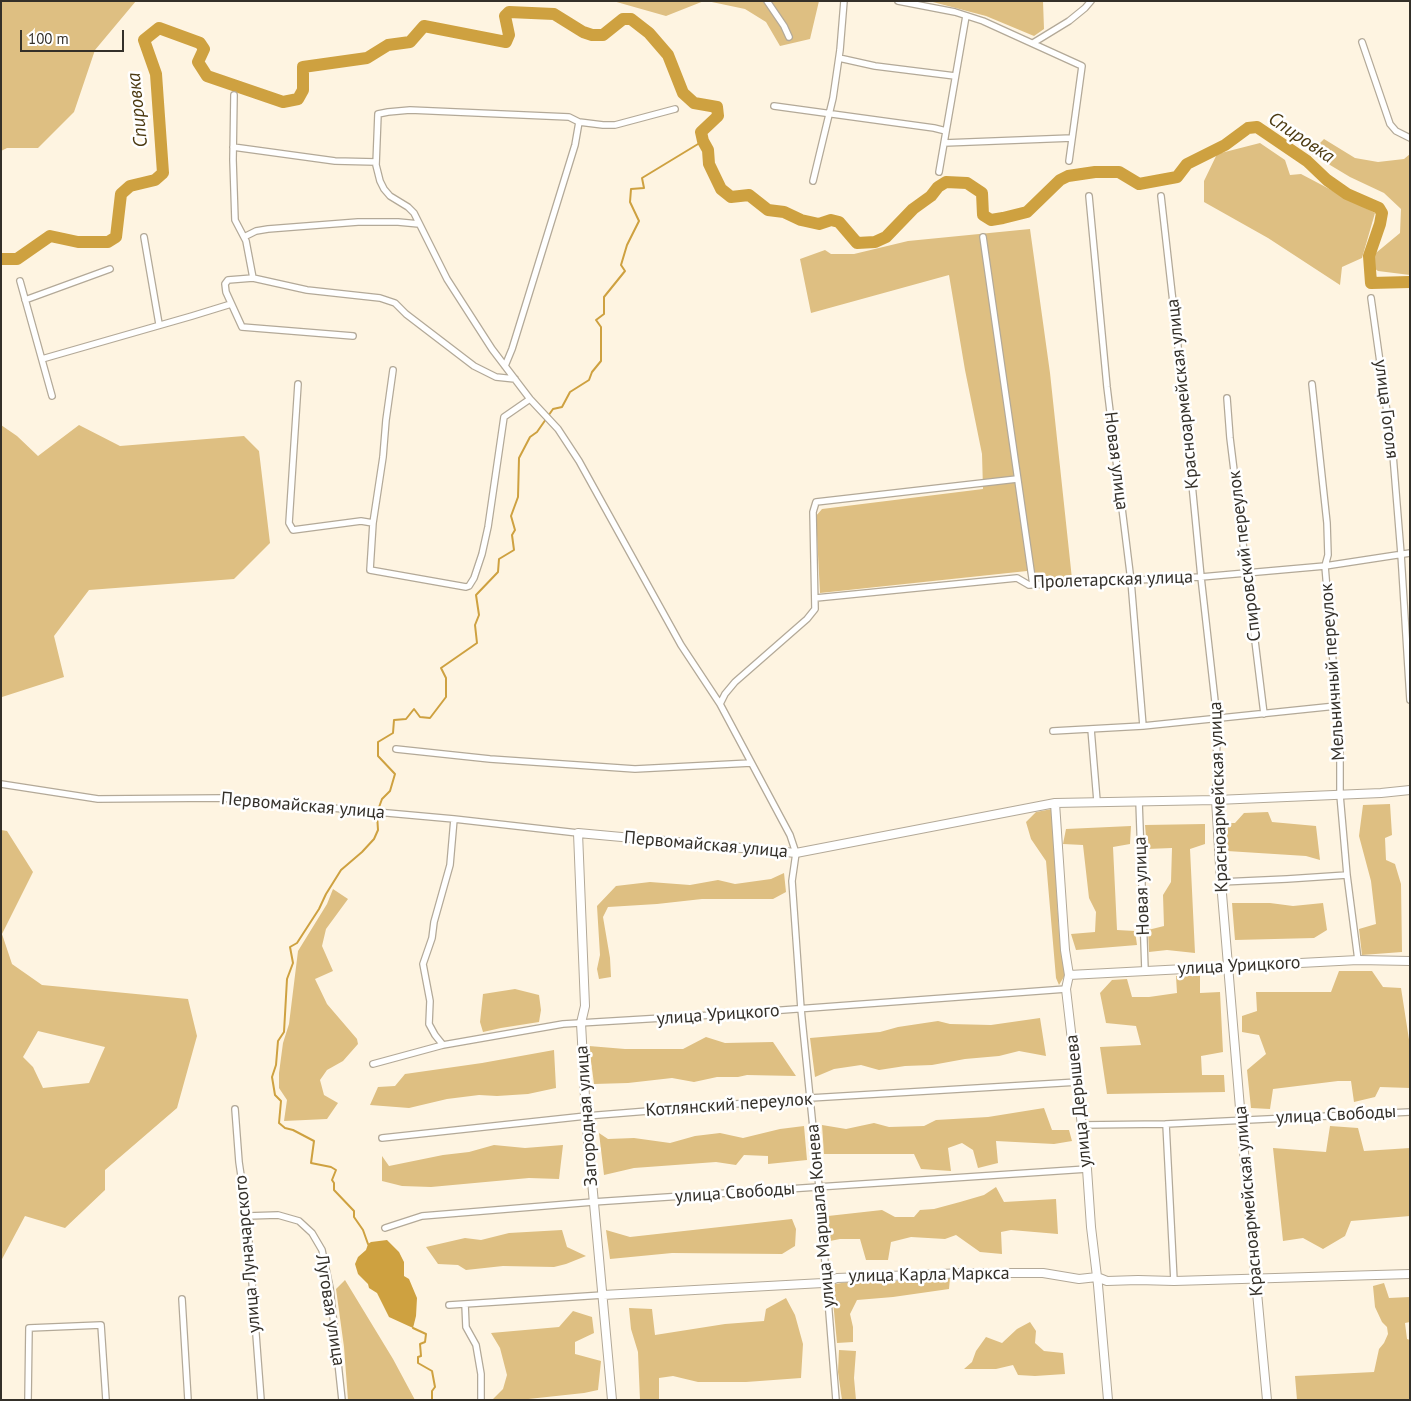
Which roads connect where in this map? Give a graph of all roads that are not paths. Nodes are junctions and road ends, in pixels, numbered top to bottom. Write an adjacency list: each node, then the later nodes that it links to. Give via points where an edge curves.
1 (766, 1): 6 (street)
2 (844, 1): 9 (street)
3 (900, 1): 5 (street)
4 (1091, 1): 8 (street, via 1068,21)
5 (966, 16): 8 (street); 10 (street)
6 (789, 37)
7 (1362, 42): 18 (street, via 1390,124)
8 (1033, 43): 17 (street, via 1082,66)
9 (839, 58): 10 (street); 14 (street)
10 (955, 76): 16 (street)
11 (234, 95): 20 (street)
12 (774, 106): 14 (street)
13 (675, 109): 15 (street, via 615,125)
14 (829, 114): 16 (street); 24 (street)
15 (579, 122): 22 (street, via 556,116 410,110 388,112 378,114); 40 (street, via 575,145)
16 (946, 131): 19 (street)
17 (1072, 138): 19 (street); 21 (street)
18 (1410, 138)
19 (944, 143): 23 (street)
20 (233, 147): 22 (street, via 335,161); 29 (street, via 235,220)
21 (1069, 161)
22 (376, 162): 27 (street, via 384,189 408,207)
23 (938, 172)
24 (813, 181)
25 (1089, 196): 55 (street, Новая улица, via 1106,387)
26 (1161, 196): 54 (street, Красноармейская улица)
27 (419, 224): 29 (street, via 348,222 268,229); 40 (street, via 446,279)
28 (144, 237): 37 (street)
29 (244, 237): 32 (street)
30 (983, 238): 48 (street)
31 (110, 269): 35 (street)
32 (254, 278): 36 (street, via 228,280 225,284); 42 (street, via 307,290 380,298 395,303 474,366 496,377)
33 (20, 281): 35 (street)
34 (1371, 298): 51 (street, улица Гоголя, via 1393,455)
35 (26, 300): 39 (street)
36 (231, 304): 37 (street); 38 (street, via 242,327)
37 (159, 324): 39 (street)
38 (353, 336)
39 (42, 358): 45 (street)
40 (505, 366): 42 (street)
41 (393, 370): 49 (street)
42 (515, 379): 47 (street)
43 (298, 384): 49 (street, via 289,523 293,530 361,521)
44 (1312, 384): 52 (street, Мельничный переулок, via 1327,523)
45 (52, 396)
46 (1227, 398): 53 (street, Спировский переулок)
47 (530, 399): 49 (street, via 504,417 486,536 469,586 370,570); 59 (street, via 553,423 579,461 681,645)
48 (1017, 479): 56 (street); 57 (street, via 816,502 813,512)
49 (373, 523)
50 (1410, 553): 51 (street, Пролетарская улица)
51 (1401, 554): 52 (street, Пролетарская улица); 58 (street, улица Гоголя)
52 (1325, 566): 53 (street, Пролетарская улица); 60 (street, Мельничный переулок)
53 (1247, 573): 54 (street, Пролетарская улица); 61 (street, Спировский переулок)
54 (1201, 577): 55 (street, Пролетарская улица); 62 (street, Красноармейская улица)
55 (1131, 581): 56 (street, Пролетарская улица); 63 (street, Новая улица)
56 (1032, 585): 57 (street, Пролетарская улица, via 1017,578)
57 (816, 598): 59 (street, via 815,609 807,620 735,682)
58 (1410, 700)
59 (720, 704): 67 (street)
60 (1336, 706): 61 (street); 70 (street, Мельничный переулок)
61 (1264, 714): 62 (street)
62 (1217, 719): 63 (street); 71 (street, Красноармейская улица)
63 (1143, 726): 64 (street)
64 (1091, 729): 65 (street); 72 (street)
65 (1053, 731)
66 (396, 749): 67 (street, via 490,760 625,769)
67 (751, 763): 77 (street, via 790,835)
68 (1, 784): 75 (street, Первомайская улица, via 98,799 221,798)
69 (1410, 790): 70 (street, Первомайская улица)
70 (1340, 795): 71 (street, Первомайская улица); 78 (street, Мельничный переулок)
71 (1216, 800): 73 (street, Первомайская улица); 79 (street, Красноармейская улица)
72 (1097, 801): 73 (street, Первомайская улица); 74 (street, Первомайская улица)
73 (1139, 801): 83 (street, Новая улица)
74 (1055, 803): 77 (street, Первомайская улица); 84 (street, улица Дерышева)
75 (454, 819): 76 (street, Первомайская улица); 88 (street, via 450,865 423,964 430,1001 429,1024)
76 (578, 833): 77 (street, Первомайская улица); 87 (street, Загородная улица, via 585,1006)
77 (796, 853): 86 (street, улица Маршала Конева, via 792,881)
78 (1347, 875): 79 (street); 80 (street, Мельничный переулок)
79 (1221, 882): 82 (street, Красноармейская улица)
80 (1358, 960): 81 (street, улица Урицкого); 82 (street, улица Урицкого)
81 (1410, 961)
82 (1228, 966): 83 (street, улица Урицкого); 95 (street, Красноармейская улица)
83 (1145, 970): 84 (street, улица Урицкого)
84 (1069, 975): 85 (street, улица Дерышева)
85 (1066, 989): 86 (street, улица Урицкого); 90 (street, улица Дерышева)
86 (801, 1009): 87 (street, улица Урицкого); 91 (street, улица Маршала Конева)
87 (581, 1023): 88 (street, улица Урицкого); 94 (street, Загородная улица)
88 (443, 1045): 89 (street, улица Урицкого)
89 (373, 1064)
90 (1078, 1082): 91 (street, Котлянский переулок); 97 (street, улица Дерышева)
91 (810, 1098): 94 (street, Котлянский переулок); 100 (street, улица Маршала Конева)
92 (235, 1109): 102 (street, улица Луначарского)
93 (1410, 1112): 95 (street, улица Свободы)
94 (586, 1116): 98 (street, Котлянский переулок); 101 (street, Загородная улица)
95 (1241, 1120): 96 (street, улица Свободы); 106 (street, Красноармейская улица)
96 (1166, 1124): 97 (street, улица Свободы); 108 (street)
97 (1081, 1125): 99 (street, улица Дерышева)
98 (382, 1138)
99 (1087, 1169): 100 (street, улица Свободы); 105 (street, улица Дерышева)
100 (819, 1187): 101 (street, улица Свободы); 107 (street, улица Маршала Конева)
101 (593, 1202): 103 (street, улица Свободы, via 422,1216); 109 (street, Загородная улица)
102 (247, 1216): 116 (street, улица Луначарского); 117 (street, Луговая улица, via 278,1215 299,1221 312,1233 322,1250 330,1288)
103 (385, 1228)
104 (1410, 1274): 106 (street, улица Карла Маркса)
105 (1097, 1277): 107 (street, улица Карла Маркса, via 1079,1279 1042,1274 965,1272 847,1277); 108 (street, улица Карла Маркса, via 1107,1281); 121 (street, улица Дерышева)
106 (1257, 1279): 108 (street, улица Карла Маркса); 122 (street, Красноармейская улица)
107 (827, 1281): 109 (street, улица Карла Маркса); 120 (street, улица Маршала Конева)
108 (1174, 1281)
109 (603, 1295): 111 (street, улица Карла Маркса); 119 (street, Загородная улица)
110 (182, 1299): 115 (street)
111 (465, 1304): 112 (street, улица Карла Маркса); 118 (street, via 466,1327 476,1345)
112 (449, 1305)
113 (28, 1400): 114 (street, via 29,1328 100,1325)
114 (106, 1400)
115 (188, 1400)
116 (262, 1400)
117 (342, 1400)
118 (481, 1400)
119 (612, 1400)
120 (836, 1400)
121 (1108, 1400)
122 (1267, 1400)

